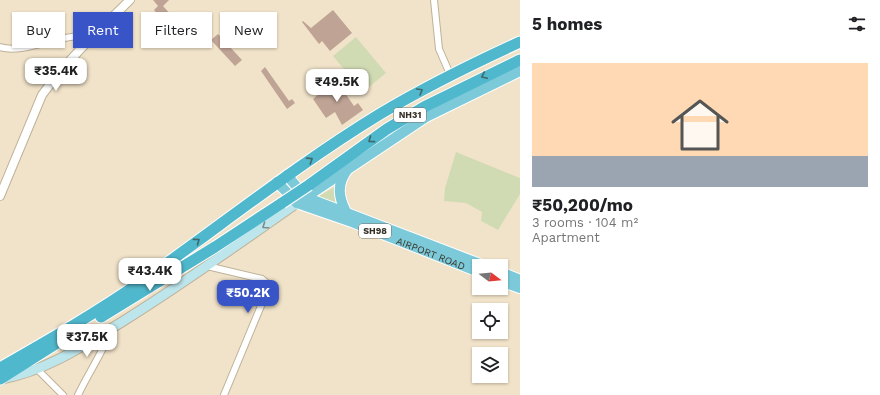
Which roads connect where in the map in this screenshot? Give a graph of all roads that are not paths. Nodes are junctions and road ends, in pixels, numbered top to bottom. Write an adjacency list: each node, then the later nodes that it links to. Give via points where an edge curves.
1 (130, 0): 3 (street)
2 (434, 0): 10 (street, via 439,48)
3 (118, 12)
4 (73, 36): 6 (street, via 13,48)
5 (520, 42): 10 (highway, NH31)
6 (0, 48)
7 (83, 48): 14 (street, via 42,95)
8 (520, 60): 27 (highway, NH31, one-way to 27, bridge, via 424,107 387,129 309,185 215,247)
9 (520, 71): 11 (main road, via 426,117)
10 (450, 74): 12 (highway, NH31, one-way to 10, via 380,114)
11 (348, 168): 15 (main road); 16 (main road, via 342,176 339,188)
12 (287, 176): 13 (highway, NH31); 15 (main road, SH98)
13 (277, 182): 15 (main road, AIRPORT ROAD / SH98); 25 (highway, NH31, one-way to 13, via 82,321)
14 (0, 196)
15 (301, 200): 16 (main road, SH98); 18 (main road, one-way to 18); 19 (main road, AIRPORT ROAD / SH98)
16 (346, 212): 17 (main road, SH98)
17 (472, 261)
18 (207, 266): 24 (main road); 30 (street, via 262,279 268,284)
19 (472, 269)
20 (508, 275): 21 (main road)
21 (520, 280)
22 (508, 284): 23 (main road)
23 (520, 288)
24 (112, 328): 26 (main road, via 62,359); 29 (street, via 103,351)
25 (0, 368)
26 (37, 369): 27 (main road); 28 (street)
27 (0, 379)
28 (63, 395)
29 (78, 395)
30 (224, 395)

